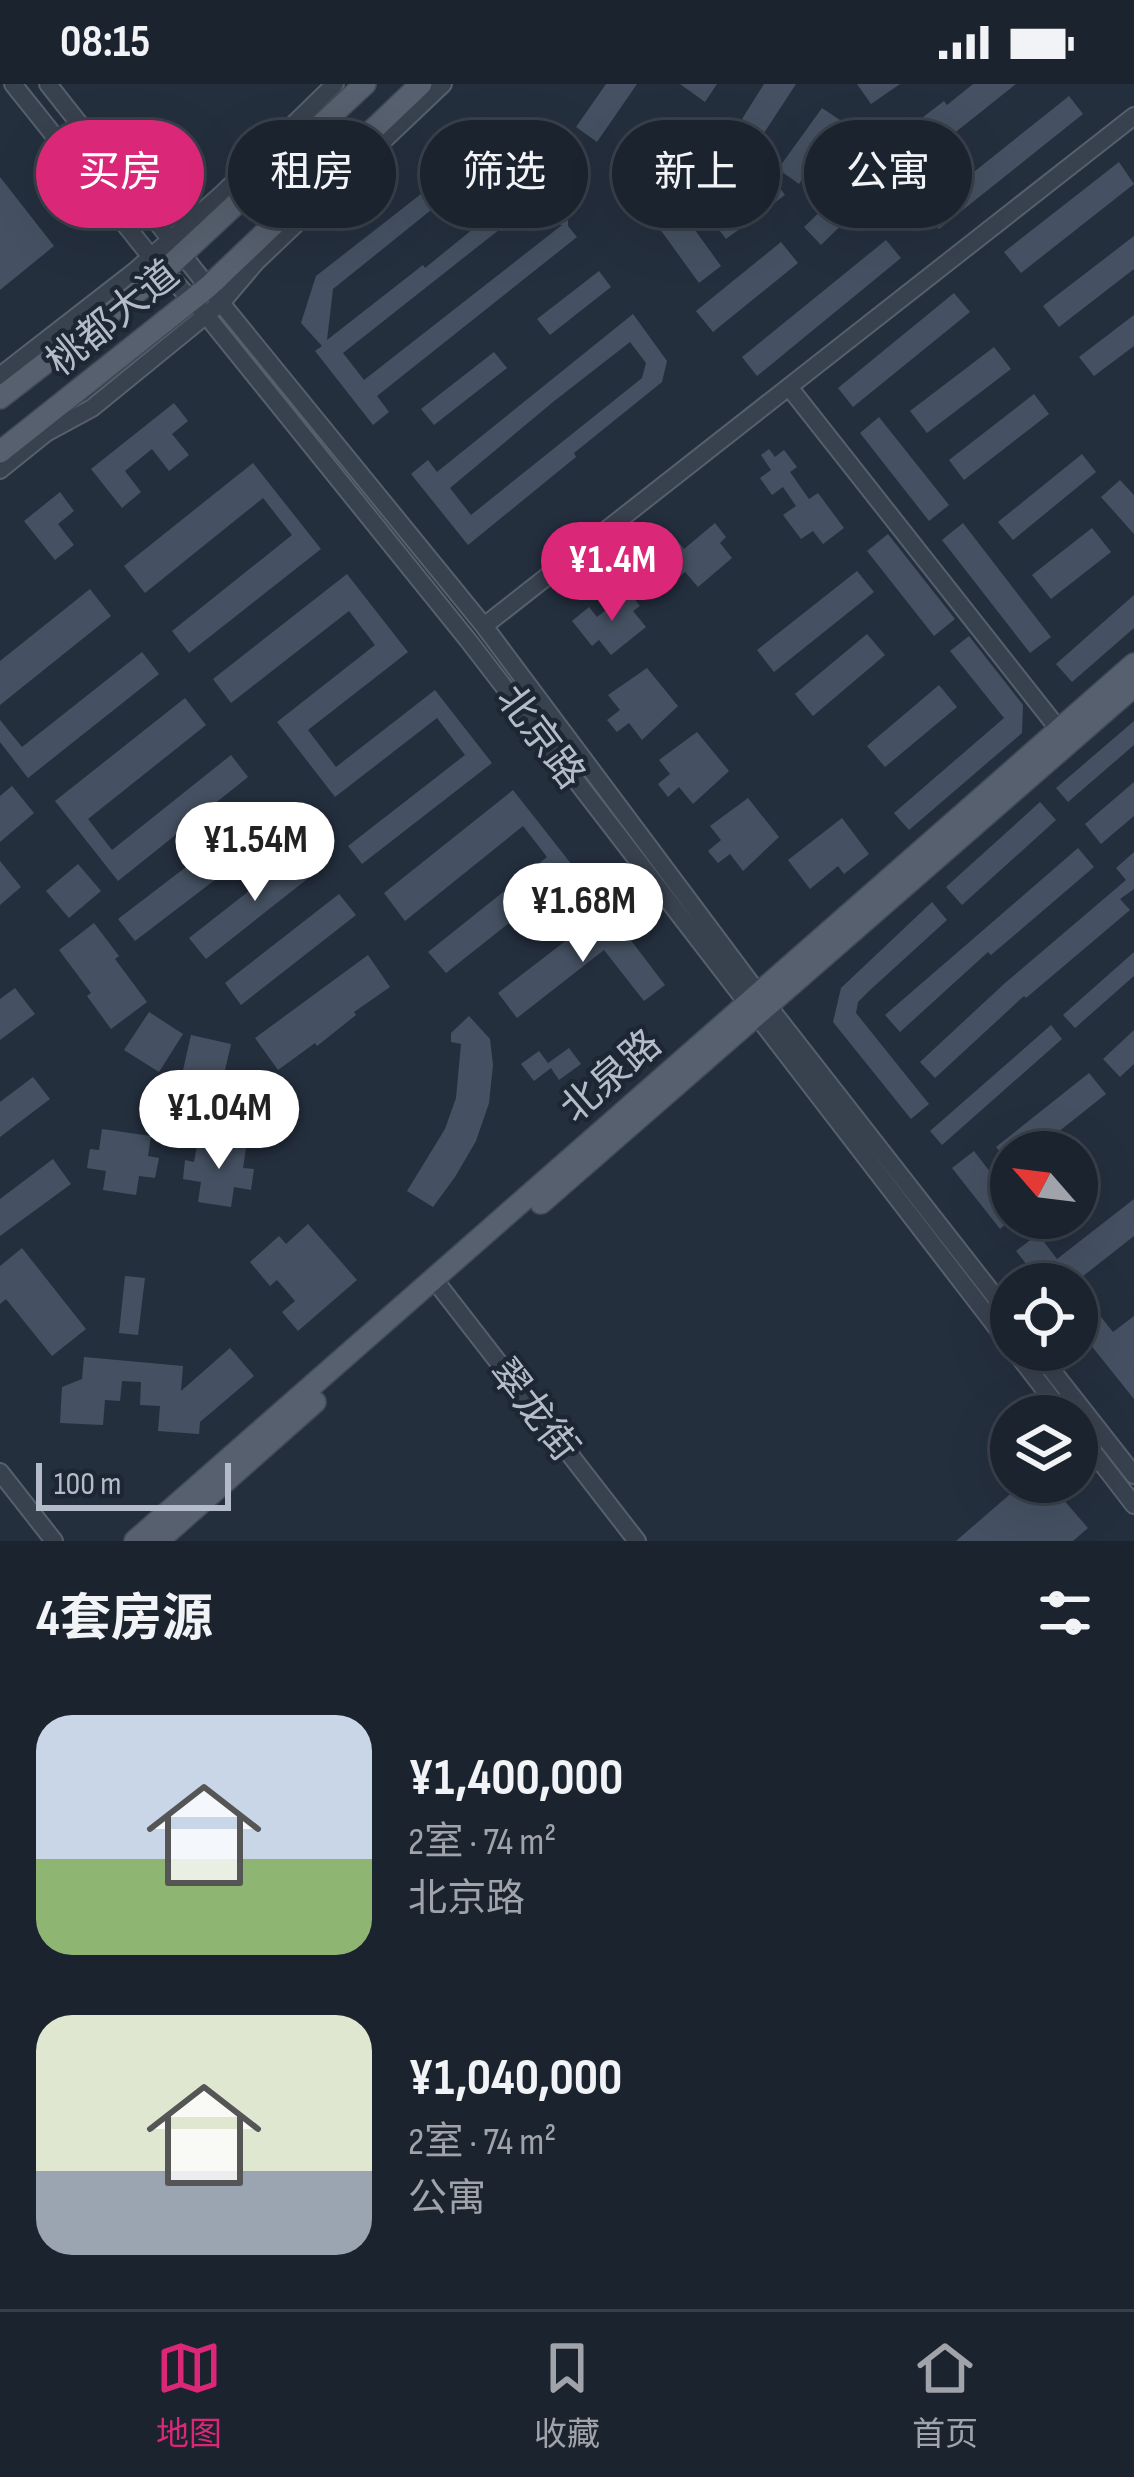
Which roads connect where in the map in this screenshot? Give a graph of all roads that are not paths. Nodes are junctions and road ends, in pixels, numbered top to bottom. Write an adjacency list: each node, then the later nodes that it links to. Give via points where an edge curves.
1 (13, 84): 9 (street, 北京路)
2 (47, 84): 8 (street, 北京路)
3 (335, 84): 8 (street)
4 (365, 84): 8 (main road, 桃都大道)
5 (421, 84): 10 (main road, 桃都大道)
6 (443, 84): 10 (street)
7 (1134, 116): 12 (street)
8 (177, 246): 9 (main road, 桃都大道); 10 (street, 北京路)
9 (158, 264): 10 (street, 北京路); 11 (street); 13 (main road, 桃都大道)
10 (207, 301): 14 (main road, 桃都大道); 15 (street, via 92,408); 16 (street, 北京路); 20 (street, 北京路)
11 (0, 376)
12 (789, 387): 16 (street); 19 (street)
13 (0, 398)
14 (0, 452)
15 (0, 470)
16 (484, 626): 20 (street, 北京路)
17 (1134, 664): 19 (main road, 北泉路)
18 (1134, 686): 19 (main road, 北泉路)
19 (1064, 736): 20 (main road, 北泉路)
20 (757, 1004): 21 (main road, 北泉路); 22 (street, 北京路); 23 (street, 北京路)
21 (438, 1284): 32 (main road, 北泉路); 33 (main road, 北泉路); 34 (street, 翠龙街)
22 (990, 1291)
23 (990, 1317)
24 (1031, 1371): 26 (street, 北京路)
25 (1052, 1371): 29 (street)
26 (1049, 1395)
27 (1098, 1458): 30 (street)
28 (0, 1472): 31 (street)
29 (1134, 1475)
30 (1134, 1504)
31 (54, 1541)
32 (135, 1541)
33 (158, 1541)
34 (638, 1541)

